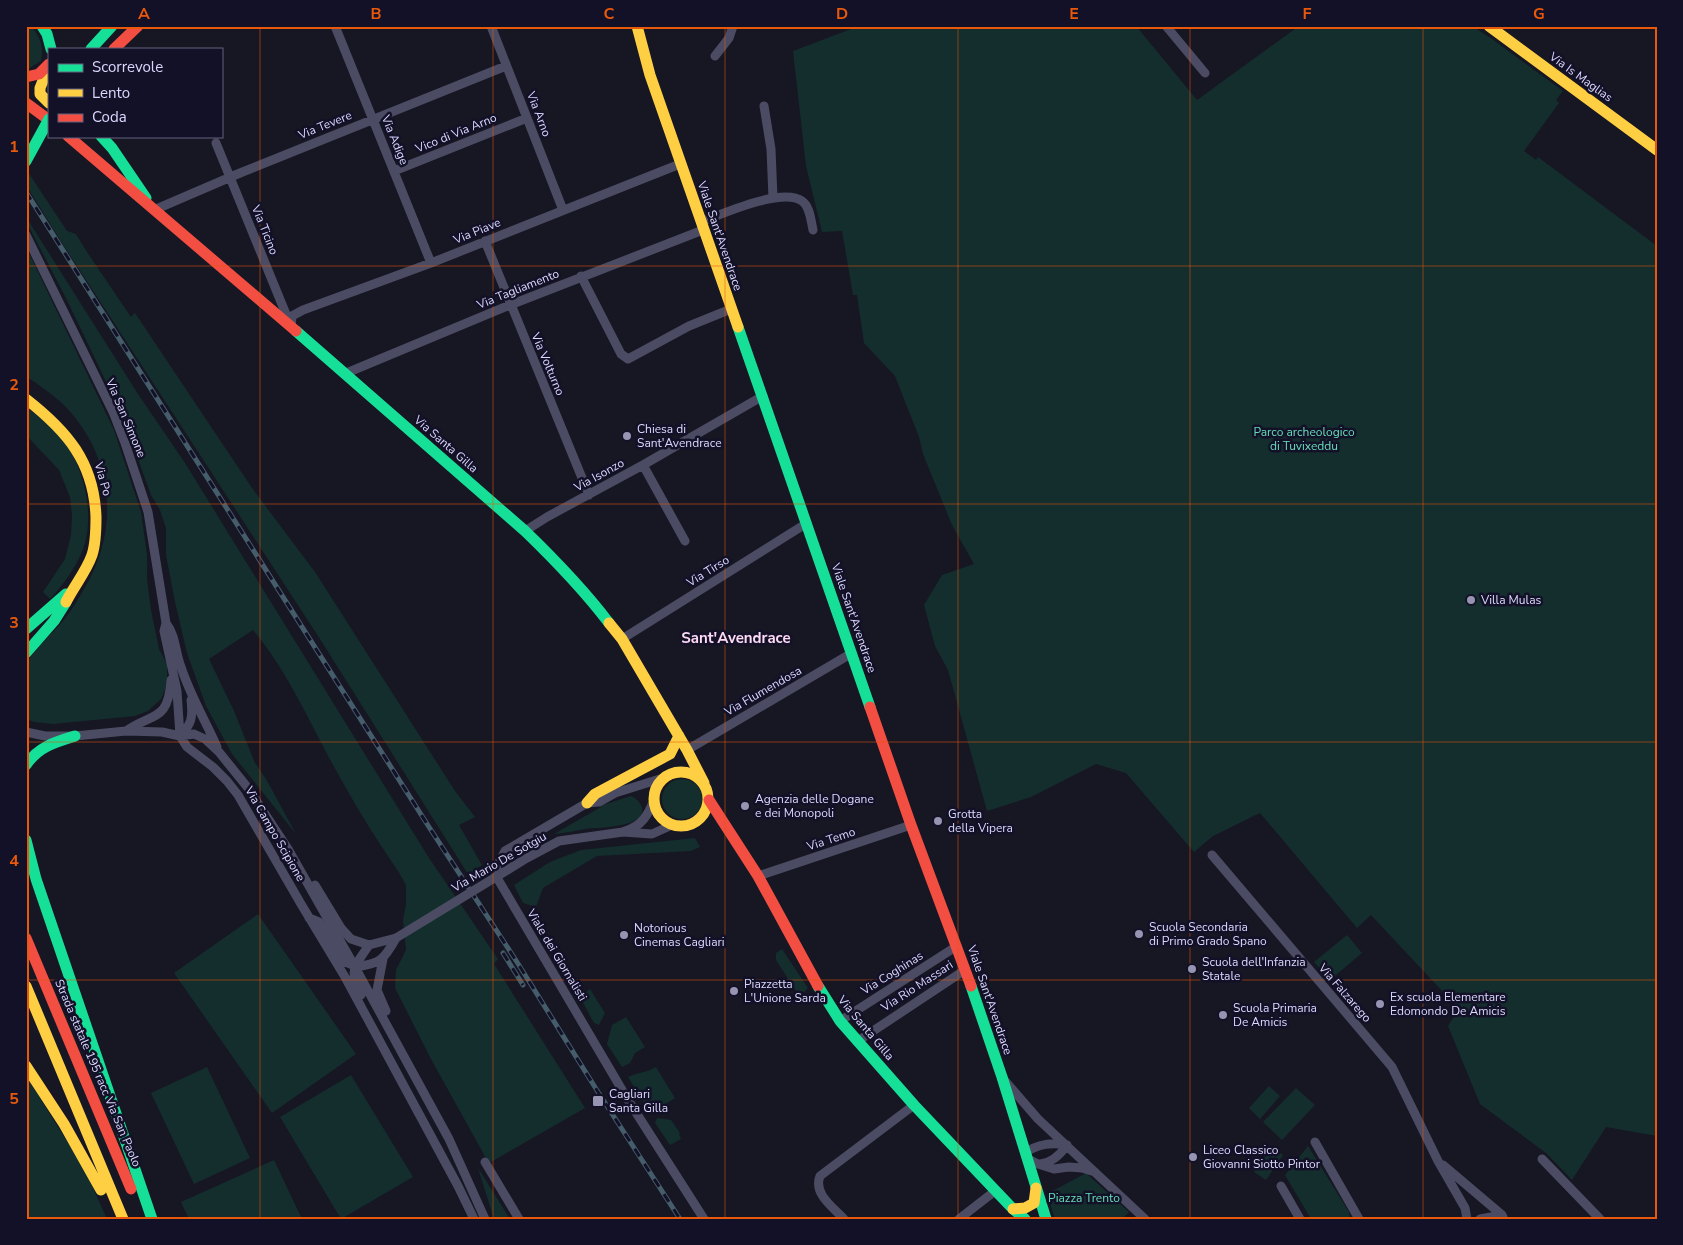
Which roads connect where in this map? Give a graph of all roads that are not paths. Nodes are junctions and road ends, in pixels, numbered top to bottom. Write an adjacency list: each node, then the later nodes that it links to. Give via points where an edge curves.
1 (112, 26): 11 (main road)
2 (138, 26): 12 (main road)
3 (335, 26): 24 (street, Via Adige)
4 (491, 26): 15 (street, Via Arno)
5 (637, 26): 31 (main road, Viale Sant'Avendrace)
6 (733, 26): 13 (street, via 729,38)
7 (1166, 26): 17 (street)
8 (1490, 26): 29 (main road, Via Is Maglias)
9 (46, 29): 10 (main road)
10 (51, 48)
11 (92, 48)
12 (115, 48)
13 (715, 56)
14 (48, 66): 18 (main road, via 39,74)
15 (506, 66): 22 (street, Via Arno); 24 (street, Via Tevere)
16 (48, 68): 19 (main road, via 40,94)
17 (1205, 73)
18 (26, 77)
19 (48, 102)
20 (26, 103): 23 (main road)
21 (764, 106): 34 (street, via 771,149)
22 (527, 118): 32 (street, Vico di Via Arno); 36 (street, Via Arno)
23 (48, 119)
24 (374, 120): 32 (street, Via Adige); 33 (street, Via Tevere)
25 (48, 122): 30 (main road, bridge)
26 (70, 138): 35 (main road, Via Santa Gilla)
27 (104, 138): 35 (main road, Via Santa Gilla)
28 (216, 143): 33 (street, Via Ticino)
29 (1657, 150)
30 (26, 161)
31 (680, 164): 36 (street, Via Piave); 37 (main road, Viale Sant'Avendrace)
32 (394, 171): 41 (street, Via Adige)
33 (230, 177): 35 (street, Via Tevere); 45 (street, Via Ticino)
34 (773, 198): 37 (street, Via Tagliamento, via 746,205); 38 (street, Via Tagliamento, via 803,201)
35 (154, 210): 45 (main road, Via Santa Gilla)
36 (563, 210): 40 (street, Via Piave)
37 (702, 226): 42 (street, Via Tagliamento); 44 (main road, Viale Sant'Avendrace)
38 (813, 230)
39 (26, 235): 55 (street, Via San Simone, via 125,442 148,512)
40 (484, 242): 41 (street, Via Piave); 43 (street, Via Volturno)
41 (431, 263): 45 (street, Via Piave, via 303,310 292,316)
42 (581, 276): 43 (street, Via Tagliamento); 44 (street, via 621,354 628,359 690,326)
43 (510, 305): 46 (street, Via Tagliamento); 50 (street, Via Volturno)
44 (731, 309): 47 (main road, Viale Sant'Avendrace)
45 (291, 327): 46 (main road, Via Santa Gilla)
46 (344, 374): 52 (main road, Via Santa Gilla)
47 (763, 396): 49 (street, Via Isonzo); 51 (main road, Viale Sant'Avendrace)
48 (26, 399): 54 (main road, Via Po, via 45,413 77,449 93,487 94,544 86,569)
49 (643, 464): 50 (street, Via Isonzo); 53 (street)
50 (589, 495): 52 (street, Via Isonzo)
51 (807, 523): 57 (street, Via Tirso); 59 (main road, Viale Sant'Avendrace)
52 (525, 532): 57 (main road, Via Santa Gilla, via 590,598)
53 (685, 541)
54 (75, 585): 56 (main road, Via Po); 58 (main road, Via Po, via 62,610)
55 (166, 623): 60 (street, Via San Simone, via 164,631); 61 (street, Via San Simone, via 172,630)
56 (26, 629)
57 (622, 639): 66 (main road, Via Santa Gilla)
58 (26, 653)
59 (852, 653): 67 (street, Via Flumendosa); 77 (main road, Viale Sant'Avendrace)
60 (173, 668): 62 (street, via 167,704 155,717); 65 (street, Via San Simone)
61 (189, 690): 65 (street, via 192,712 189,727); 68 (street, Via San Simone)
62 (126, 731): 64 (street); 65 (street)
63 (26, 732): 64 (street)
64 (75, 736): 69 (main road, via 43,746)
65 (180, 736): 68 (street, Via Campo Scipione, via 194,734 206,739); 83 (street, Via Campo Scipione, via 187,747 222,776 238,795)
66 (679, 736): 67 (main road, Via Santa Gilla); 70 (main road); 75 (main road, via 670,754 596,794)
67 (687, 750): 72 (main road, Via Santa Gilla)
68 (219, 752): 80 (street, Via Campo Scipione, via 248,788)
69 (26, 765)
70 (676, 772): 71 (main road); 72 (main road, via 694,774)
71 (663, 778): 73 (main road); 75 (street, Viale dei Giornalisti, via 615,793 599,802)
72 (704, 783): 74 (main road, Via Santa Gilla)
73 (654, 800): 76 (main road, via 659,815); 78 (street, Via Mario De Sotgiu, via 647,817)
74 (709, 800): 76 (main road, via 703,816 697,821 689,825); 82 (main road, Via Santa Gilla)
75 (587, 803): 118 (street, Viale dei Giornalisti, via 505,851 496,876 628,1100)
76 (672, 825): 78 (street, Via Mario De Sotgiu, via 652,834)
77 (912, 825): 82 (street, Via Temo); 87 (main road, Viale Sant'Avendrace)
78 (623, 832): 85 (street, Via Mario De Sotgiu, bridge, via 559,841)
79 (26, 840): 114 (main road, via 36,880)
80 (288, 849): 86 (street, Via Campo Scipione, via 294,850 340,928 351,939); 89 (street, Via Campo Scipione)
81 (1212, 855): 103 (street, Via Falzarego, via 1392,1067)
82 (758, 876): 92 (main road, Via Santa Gilla)
83 (309, 918): 89 (street, Via Campo Scipione, via 319,922 341,960); 94 (street, Via Campo Scipione)
84 (26, 938): 113 (main road, Strada statale 195 racc Via San Paolo)
85 (396, 938): 86 (street, Via Mario De Sotgiu); 88 (street, Via Mario De Sotgiu)
86 (369, 945): 89 (street)
87 (957, 946): 90 (main road, Viale Sant'Avendrace); 92 (street, Via Coghinas)
88 (383, 959): 89 (street); 93 (street, Via Campo Scipione, via 377,990 387,1014)
89 (355, 966): 93 (street, Via Campo Scipione); 94 (street, Via Campo Scipione, via 354,981 378,1027)
90 (965, 970): 95 (street, Via Rio Massari); 97 (main road, Viale Sant'Avendrace)
91 (26, 986): 112 (main road)
92 (840, 1021): 95 (main road, Via Santa Gilla)
93 (386, 1024): 116 (street, Via Campo Scipione, via 449,1139)
94 (378, 1038): 115 (street, Via Campo Scipione)
95 (858, 1041): 98 (main road, Via Santa Gilla)
96 (26, 1066): 111 (main road, via 77,1146)
97 (1002, 1077): 100 (street, via 1038,1119); 101 (main road, Viale Sant'Avendrace)
98 (914, 1105): 108 (main road, Via Santa Gilla); 119 (street, via 820,1176 817,1183 819,1192)
99 (1315, 1142): 125 (street)
100 (1067, 1145): 101 (street, via 1041,1144); 101 (street, via 1047,1163); 105 (street)
101 (1031, 1158): 105 (street, via 1054,1169 1082,1168); 106 (main road, Viale Sant'Avendrace)
102 (1542, 1160): 128 (street)
103 (1438, 1161): 110 (street, Via Falzarego); 126 (street, Via Falzarego, via 1465,1208)
104 (484, 1162): 117 (street)
105 (1097, 1173): 123 (street)
106 (1037, 1186): 109 (main road, via 1034,1203); 122 (main road, Viale Sant'Avendrace)
107 (1281, 1186): 124 (street)
108 (996, 1191): 109 (main road, Via Santa Gilla); 120 (street)
109 (1013, 1209): 121 (main road, Via Santa Gilla)
110 (1503, 1217): 127 (street)
111 (113, 1219)
112 (123, 1219)
113 (144, 1219)
114 (152, 1219)
115 (474, 1219)
116 (485, 1219)
117 (519, 1219)
118 (704, 1219)
119 (844, 1219)
120 (959, 1219)
121 (1025, 1219)
122 (1046, 1219)
123 (1145, 1219)
124 (1300, 1219)
125 (1359, 1219)
126 (1467, 1219)
127 (1480, 1219)
128 (1600, 1219)

